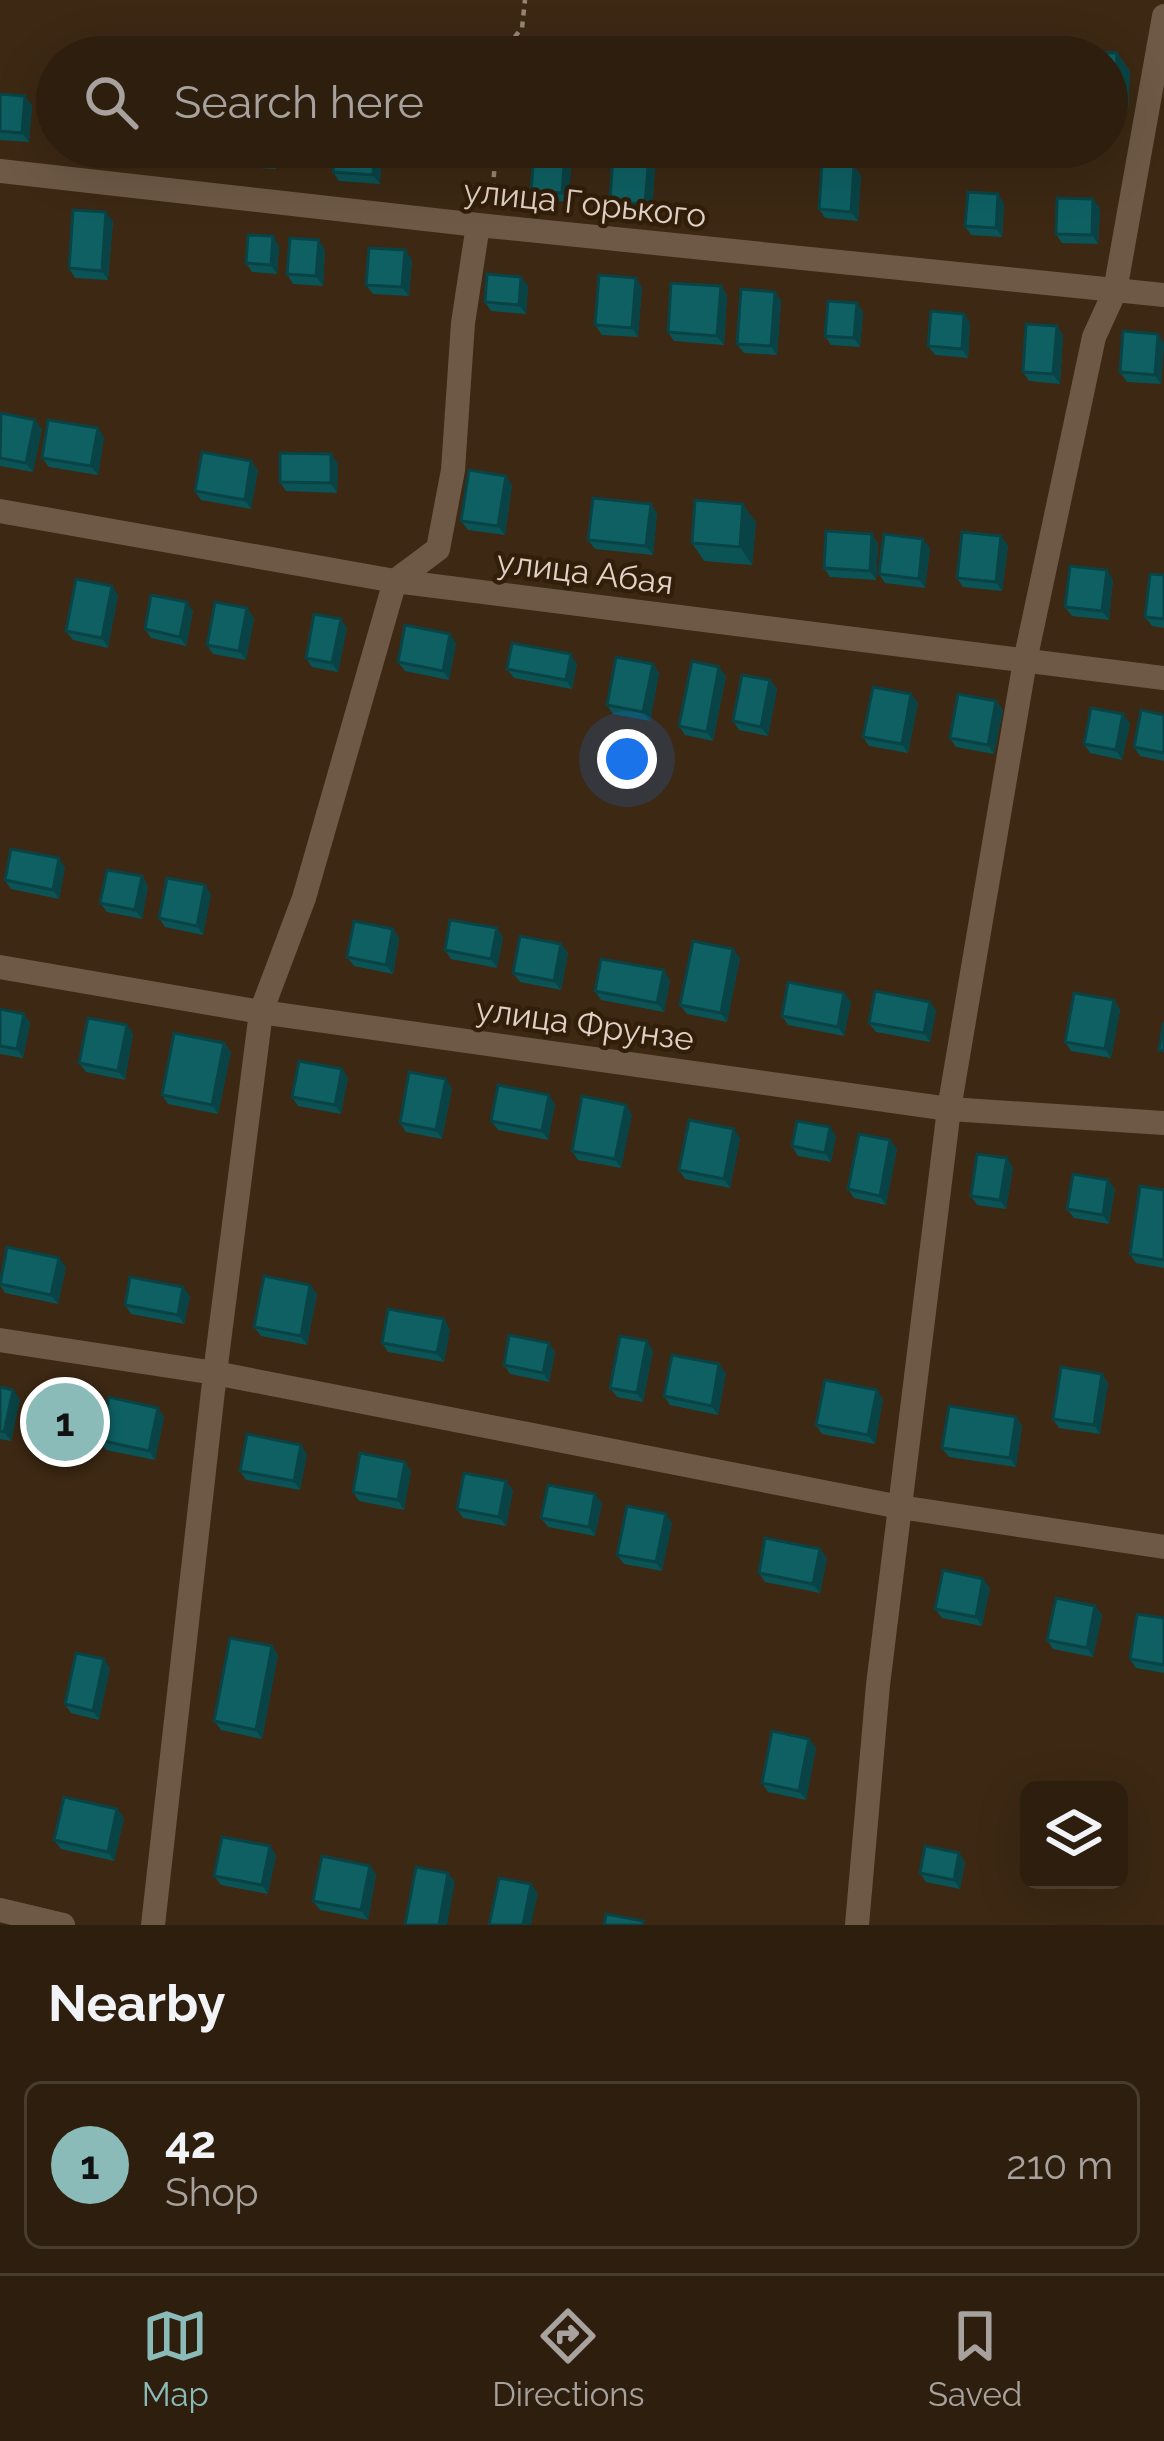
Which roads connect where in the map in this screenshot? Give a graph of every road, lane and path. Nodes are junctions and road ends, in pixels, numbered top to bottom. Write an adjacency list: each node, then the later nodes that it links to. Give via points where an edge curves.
1 (525, 0): 3 (path)
2 (1164, 16): 7 (street)
3 (515, 36)
4 (493, 168): 6 (path)
5 (0, 171): 6 (street, улица Горького)
6 (484, 226): 7 (street, улица Горького); 10 (street, via 463,323 453,470 438,549)
7 (1115, 291): 8 (street, улица Горького); 11 (street, via 1094,338)
8 (1164, 295)
9 (0, 511): 10 (street, улица Абая)
10 (395, 581): 11 (street, улица Абая); 14 (street, via 304,898)
11 (1025, 661): 12 (street, улица Абая); 15 (street)
12 (1164, 678)
13 (0, 967): 14 (street, улица Фрунзе)
14 (261, 1012): 15 (street, улица Фрунзе); 18 (street)
15 (949, 1109): 16 (street, улица Фрунзе); 19 (street)
16 (1164, 1123)
17 (0, 1340): 18 (street)
18 (215, 1373): 19 (street); 23 (street)
19 (900, 1507): 20 (street); 24 (street)
20 (1164, 1547)
21 (0, 1910): 22 (street)
22 (63, 1925)
23 (153, 1925)
24 (857, 1925)

